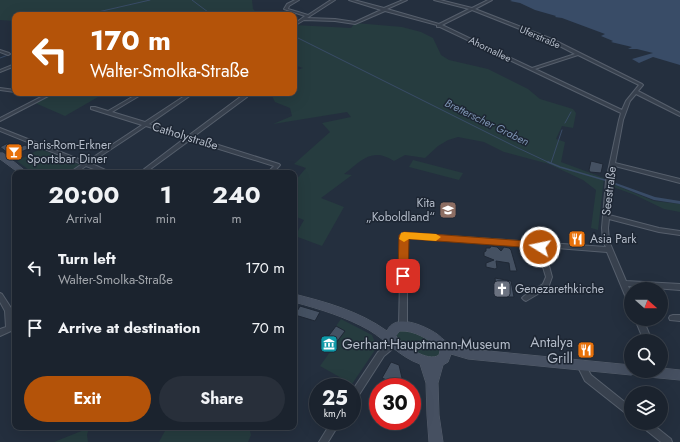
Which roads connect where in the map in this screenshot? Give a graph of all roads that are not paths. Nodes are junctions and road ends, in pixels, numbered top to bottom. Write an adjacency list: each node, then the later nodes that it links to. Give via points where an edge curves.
1 (297, 0): 9 (street, via 286,9)
2 (333, 0): 11 (street)
3 (351, 0): 7 (street, Ahornallee)
4 (405, 0): 7 (street)
5 (436, 0): 8 (street, Uferstraße)
6 (490, 0): 8 (street)
7 (384, 9): 12 (street, via 355,23); 14 (street, Ahornallee)
8 (472, 9): 14 (street); 17 (street, Uferstraße, via 551,40)
9 (295, 12)
10 (297, 12): 11 (street)
11 (308, 16): 12 (street)
12 (302, 19): 13 (street)
13 (297, 22)
14 (439, 25): 19 (street, Ahornallee)
15 (0, 51): 16 (street)
16 (8, 54)
17 (578, 54): 19 (street); 21 (street, Uferstraße)
18 (12, 66): 20 (street)
19 (531, 69): 31 (street, Ahornallee)
20 (0, 71)
21 (640, 84): 24 (street, Seestraße, via 641,87)
22 (0, 89): 23 (street)
23 (12, 91)
24 (636, 92): 31 (street, Seestraße, via 628,101); 32 (street)
25 (46, 96): 33 (street)
26 (137, 96): 30 (street)
27 (187, 96): 34 (street)
28 (245, 96): 36 (street)
29 (93, 108): 30 (street, Catholystraße)
30 (108, 113): 34 (street, Catholystraße)
31 (624, 113): 39 (street, Seestraße)
32 (680, 115)
33 (0, 120)
34 (145, 124): 36 (street, Catholystraße); 38 (street)
35 (0, 129): 38 (street)
36 (190, 138): 43 (street); 44 (street, Catholystraße, via 277,165)
37 (0, 155): 40 (main road)
38 (85, 164): 41 (street); 42 (street)
39 (613, 164): 45 (street); 46 (street, Seestraße)
40 (20, 170)
41 (76, 170)
42 (101, 170)
43 (146, 170)
44 (273, 170)
45 (680, 181)
46 (606, 216): 47 (street); 49 (street, Seestraße, via 605,234)
47 (680, 233)
48 (540, 245): 49 (street); 54 (street, via 549,277 546,286); 59 (street, via 404,235)
49 (610, 250): 50 (street, Seestraße)
50 (624, 283)
51 (668, 286): 52 (street)
52 (680, 287)
53 (0, 296): 56 (street, via 9,311 9,326)
54 (526, 298)
55 (297, 299): 59 (main road, via 331,308 377,331)
56 (12, 328)
57 (12, 328): 58 (street)
58 (0, 333)
59 (395, 334): 60 (main road, via 411,327 437,340); 61 (main road); 67 (street)
60 (442, 356): 61 (main road, via 432,363); 62 (main road, via 468,354); 66 (main road)
61 (425, 361): 66 (main road)
62 (581, 365): 63 (main road); 68 (street, via 588,378)
63 (624, 369)
64 (668, 373): 65 (main road)
65 (680, 375)
66 (432, 383): 72 (main road)
67 (361, 384)
68 (624, 406)
69 (331, 430): 71 (street)
70 (653, 430): 73 (street)
71 (324, 442)
72 (436, 442)
73 (668, 442)

